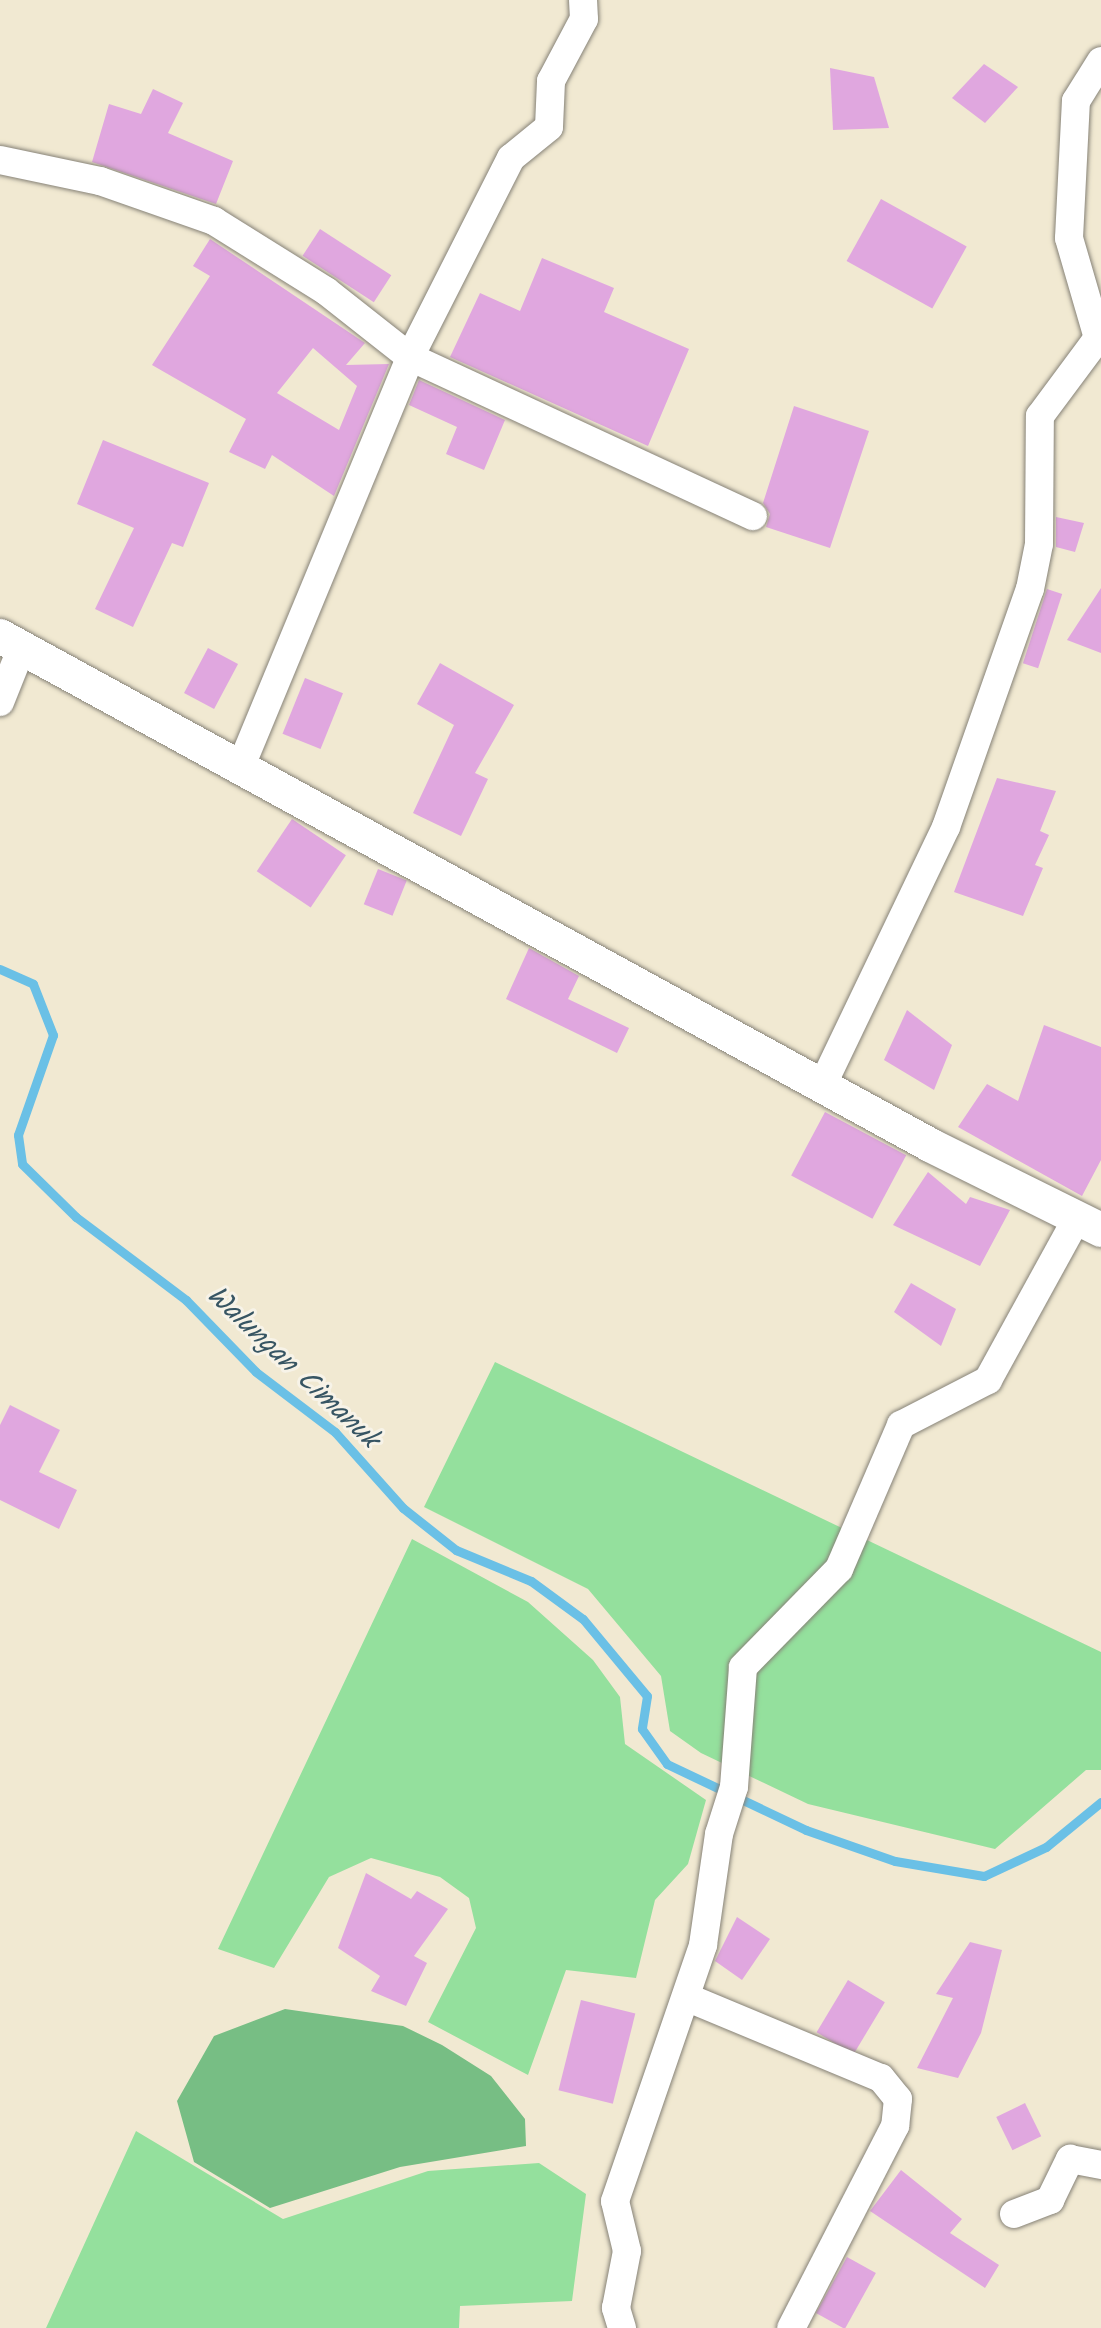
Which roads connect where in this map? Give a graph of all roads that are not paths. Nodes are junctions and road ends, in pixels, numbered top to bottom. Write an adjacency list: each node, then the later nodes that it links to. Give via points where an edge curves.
1 (583, 0): 4 (street, via 584,19 551,81 553,119 505,169)
2 (1101, 61): 9 (street, via 1076,101 1069,238 1098,338 1040,416 1039,544 1030,589 946,827)
3 (0, 160): 4 (street, via 100,181 214,221 326,291)
4 (410, 357): 5 (street); 8 (street)
5 (753, 516)
6 (11, 642): 7 (street); 8 (street)
7 (0, 702)
8 (241, 766): 9 (street)
9 (822, 1086): 10 (street)
10 (1089, 1224): 11 (street, via 988,1380 901,1425 839,1569 748,1656 740,1679 734,1787 719,1834 703,1945)
11 (686, 1997): 14 (street, via 615,2201 627,2251 616,2308); 15 (street, via 881,2078 898,2099 895,2126)
12 (1101, 2165): 13 (street, via 1070,2159 1050,2200)
13 (1014, 2214)
14 (622, 2328)
15 (791, 2328)

